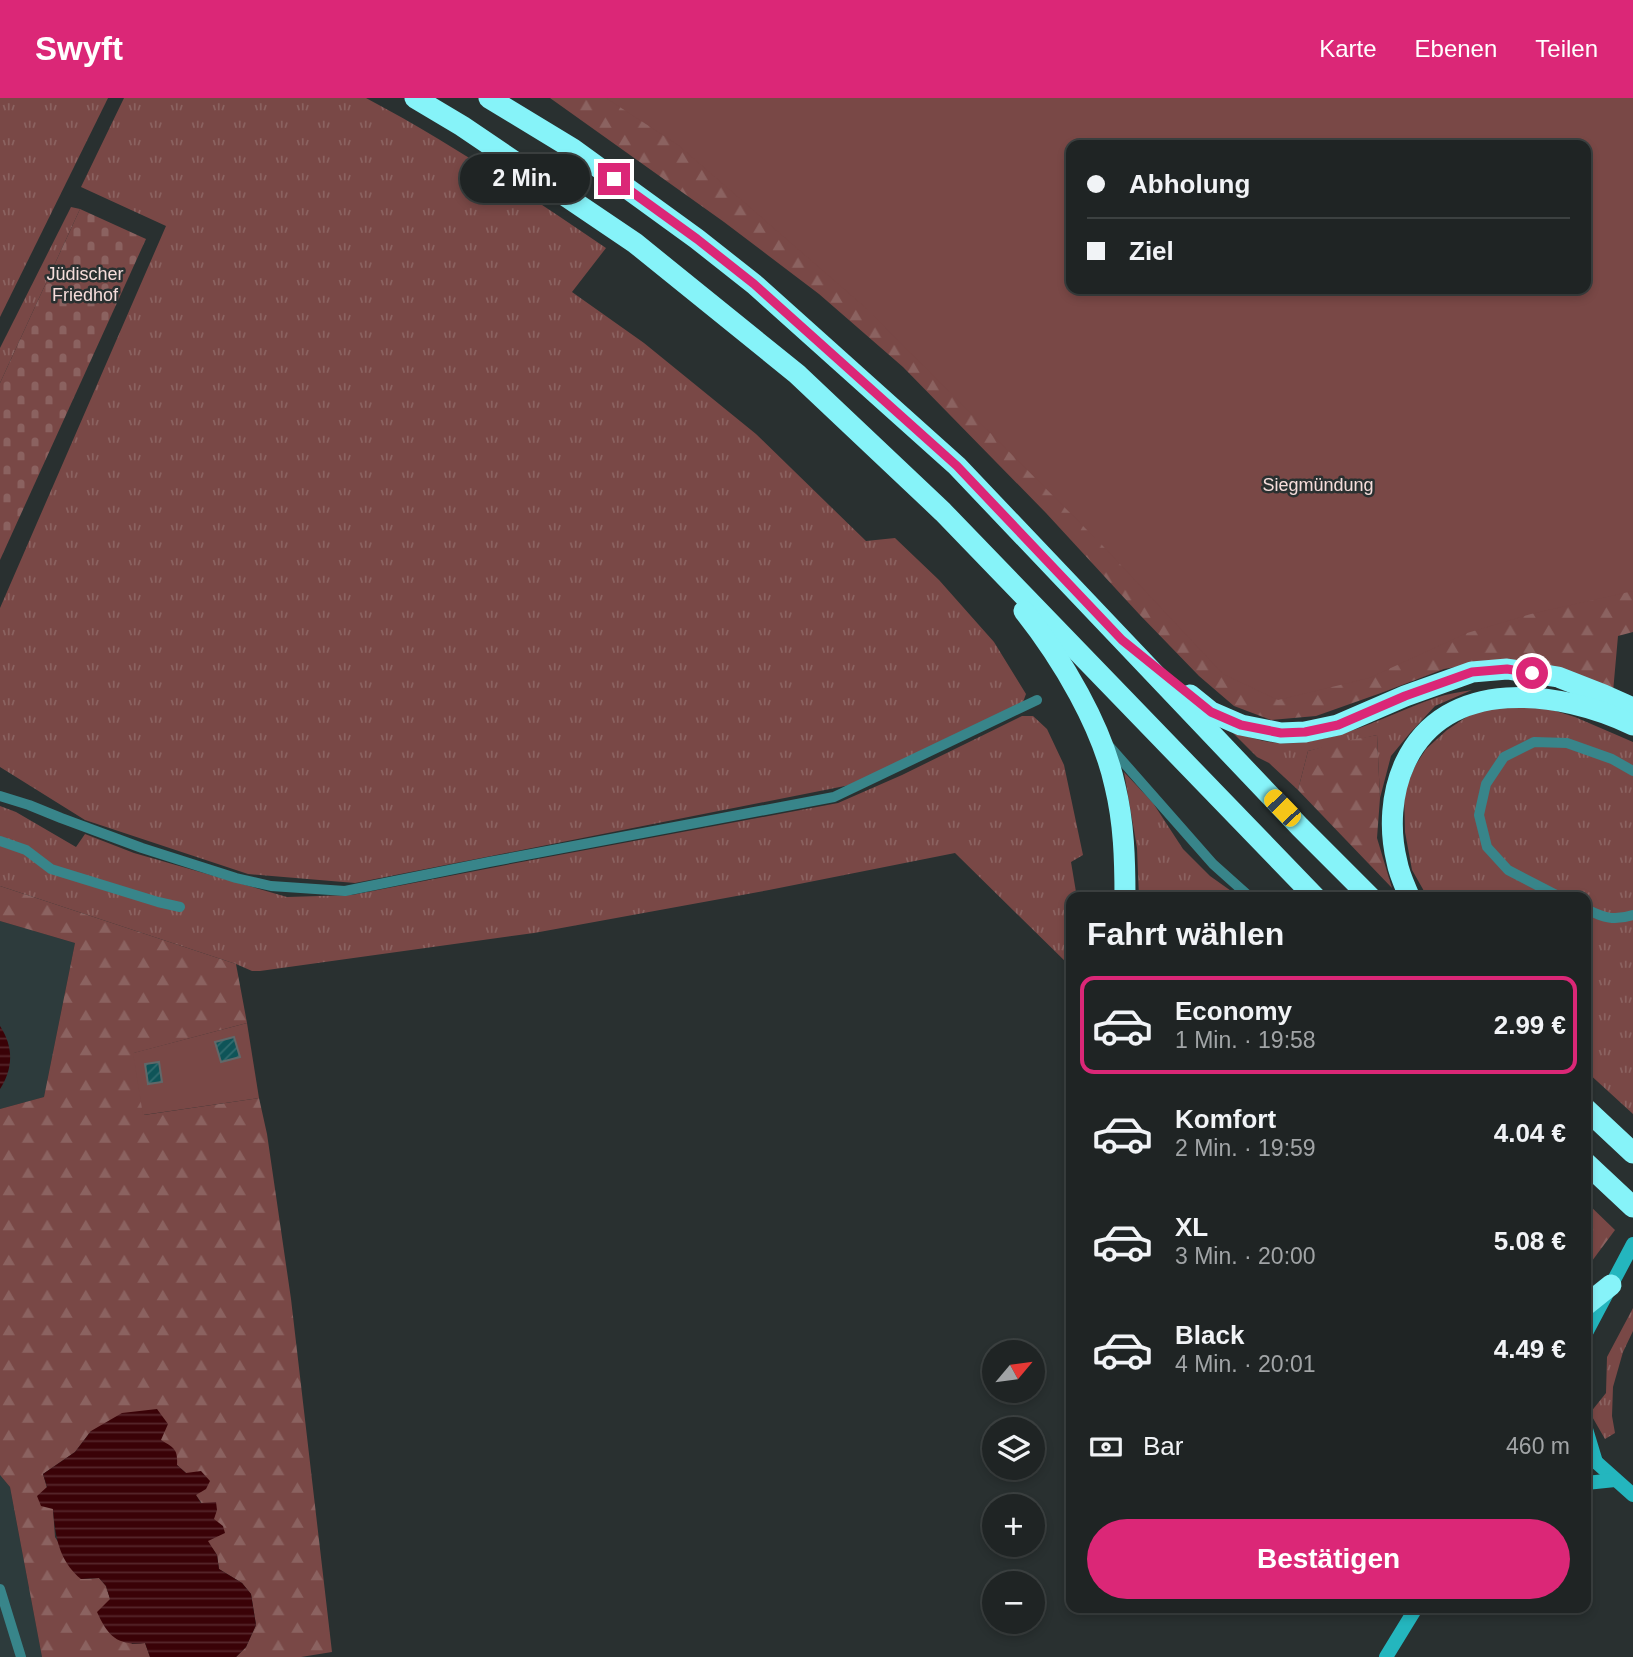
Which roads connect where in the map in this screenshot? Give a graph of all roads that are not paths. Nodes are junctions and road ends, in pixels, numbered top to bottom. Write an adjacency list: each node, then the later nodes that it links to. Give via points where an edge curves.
1 (415, 98): 3 (highway, via 635,243 797,374)
2 (489, 98): 4 (highway, via 573,149 754,284 957,466)
3 (943, 512): 8 (highway, via 1051,649); 14 (highway)
4 (1122, 640): 6 (highway, via 1211,712 1241,725 1281,733 1338,725 1472,672 1507,669 1558,677); 15 (highway)
5 (1037, 700): 10 (lane, via 834,797 345,891 271,886 236,878)
6 (1633, 708)
7 (1633, 725): 16 (highway, via 1575,705 1524,696 1481,701 1452,712 1427,729 1397,780 1391,822 1397,863)
8 (1098, 734): 12 (highway, via 1116,788 1125,849); 13 (lane, via 1213,864)
9 (1633, 771): 17 (lane, via 1567,743 1534,742 1504,757 1486,784 1479,816 1488,847 1508,870)
10 (0, 796)
11 (0, 841): 18 (lane, via 26,850 51,869)
12 (1125, 892)
13 (1244, 892)
14 (1310, 892)
15 (1365, 892)
16 (1408, 892)
17 (1550, 892)
18 (180, 907)
19 (1591, 912): 20 (lane, via 1619,920)
20 (1633, 915)
21 (1591, 1114): 22 (highway)
22 (1633, 1153)
23 (1591, 1168): 24 (highway)
24 (1630, 1205)
25 (1633, 1244): 26 (main road)
26 (1611, 1285): 27 (highway); 28 (main road)
27 (1591, 1301)
28 (1591, 1323)
29 (1591, 1445): 31 (main road)
30 (1591, 1458): 31 (main road)
31 (1597, 1464): 32 (main road)
32 (1615, 1480): 33 (main road); 34 (main road)
33 (1591, 1482)
34 (1633, 1495)
35 (0, 1589): 37 (lane)
36 (1413, 1613): 38 (main road)
37 (21, 1657)
38 (1386, 1657)

